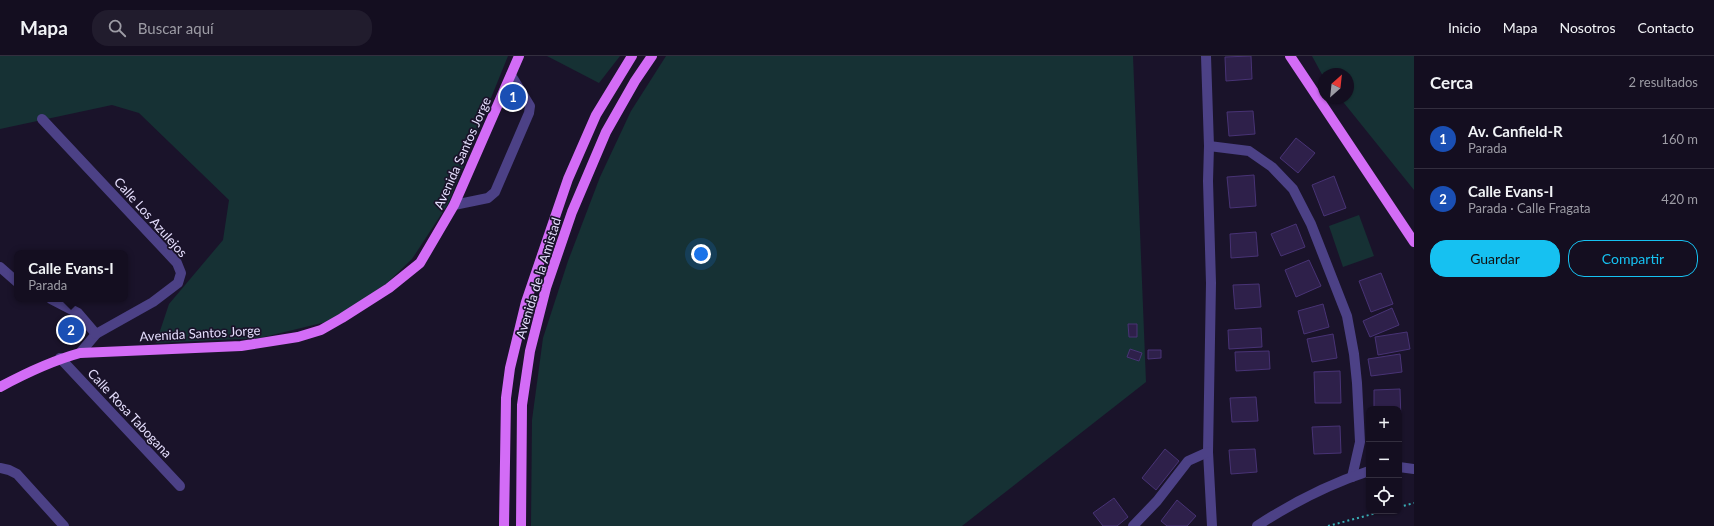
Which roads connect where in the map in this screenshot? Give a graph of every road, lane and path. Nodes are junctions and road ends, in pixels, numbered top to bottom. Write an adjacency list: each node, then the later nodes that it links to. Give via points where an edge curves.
1 (519, 56): 6 (main road, Avenida Santos Jorge)
2 (632, 56): 29 (main road, Avenida de la Amistad, via 596,114 568,179 526,302 510,368 506,398)
3 (652, 56): 30 (main road, Avenida de la Amistad, via 606,132 572,212 546,288 530,351 522,405)
4 (1206, 56): 8 (street)
5 (1290, 56): 10 (main road)
6 (511, 75): 9 (main road, Avenida Santos Jorge); 9 (street, via 530,106 495,192 488,198)
7 (42, 119): 14 (street, Calle Los Azulejos, via 177,263 181,273 178,283 153,302)
8 (1209, 146): 18 (street, via 1212,284); 23 (street, via 1249,151 1272,167 1293,189 1311,224 1347,316 1354,354 1358,383 1360,442)
9 (454, 205): 15 (main road, Avenida Santos Jorge, via 420,263 389,288 321,330 298,337 241,346)
10 (1414, 242)
11 (0, 267): 12 (street)
12 (14, 279)
13 (57, 302): 14 (street, via 78,313)
14 (96, 334): 15 (street, Calle Los Azulejos)
15 (80, 353): 16 (main road, Avenida Santos Jorge)
16 (60, 358): 17 (main road, Avenida Santos Jorge); 24 (street, Calle Rosa Tabogana)
17 (0, 387)
18 (1208, 452): 31 (street, via 1188,461 1157,501); 32 (street)
19 (1402, 467): 21 (street)
20 (0, 468): 28 (street, via 17,474)
21 (1414, 469)
22 (1366, 472): 23 (street)
23 (1352, 477): 33 (street, via 1307,496)
24 (180, 486)
25 (1414, 503): 26 (path)
26 (1402, 506)
27 (1373, 514): 34 (path)
28 (64, 526)
29 (504, 526)
30 (521, 526)
31 (1133, 526)
32 (1212, 526)
33 (1257, 526)
34 (1328, 526)

